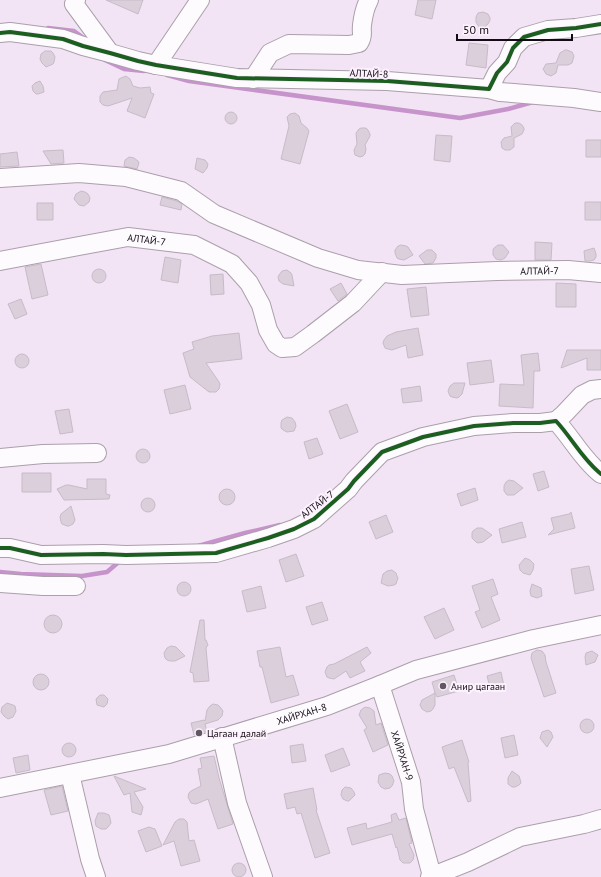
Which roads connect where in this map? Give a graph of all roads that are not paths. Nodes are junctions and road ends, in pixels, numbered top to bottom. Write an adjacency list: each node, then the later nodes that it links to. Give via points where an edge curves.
1 (76, 0): 6 (street, via 74,4)
2 (200, 0): 7 (street)
3 (369, 0): 8 (street, via 366,4 359,43 289,44 270,53)
4 (601, 24): 9 (street, via 548,30 524,37 513,48)
5 (0, 33): 6 (street, АЛТАЙ-8, via 63,39)
6 (110, 53): 7 (street, АЛТАЙ-8)
7 (156, 65): 8 (street, АЛТАЙ-8)
8 (254, 79): 9 (street, АЛТАЙ-8, via 387,81)
9 (489, 89): 10 (street, АЛТАЙ-8)
10 (601, 102)
11 (0, 178): 13 (street, АЛТАЙ-7, via 79,173 151,183 181,191 214,214 318,258 358,270)
12 (0, 261): 13 (street, АЛТАЙ-7, via 128,238 194,245 232,264 249,283 261,306 268,330 276,344 282,348 295,347 313,334 353,303)
13 (382, 272): 14 (street, АЛТАЙ-7, via 402,275 497,271)
14 (601, 272)
15 (601, 389): 16 (street, via 582,395)
16 (556, 421): 19 (street); 20 (street, АЛТАЙ-7, via 474,426 423,437 382,452 348,489 314,519 294,529 216,553 42,554)
17 (97, 453): 18 (street)
18 (0, 458)
19 (601, 474)
20 (0, 548)
21 (0, 583): 22 (street)
22 (76, 586)
23 (601, 625): 24 (street, via 534,639 416,670)
24 (380, 685): 25 (street, ХАЙРХАН-8, via 327,706); 31 (street, ХАЙРХАН-9, via 411,782 414,809)
25 (222, 737): 26 (street, ХАЙРХАН-8, via 169,754); 30 (street, via 237,803)
26 (70, 774): 27 (street, ХАЙРХАН-8); 29 (street)
27 (0, 788)
28 (601, 820): 31 (street, ХАЙРХАН-9, via 520,837)
29 (96, 877)
30 (263, 877)
31 (431, 877)

